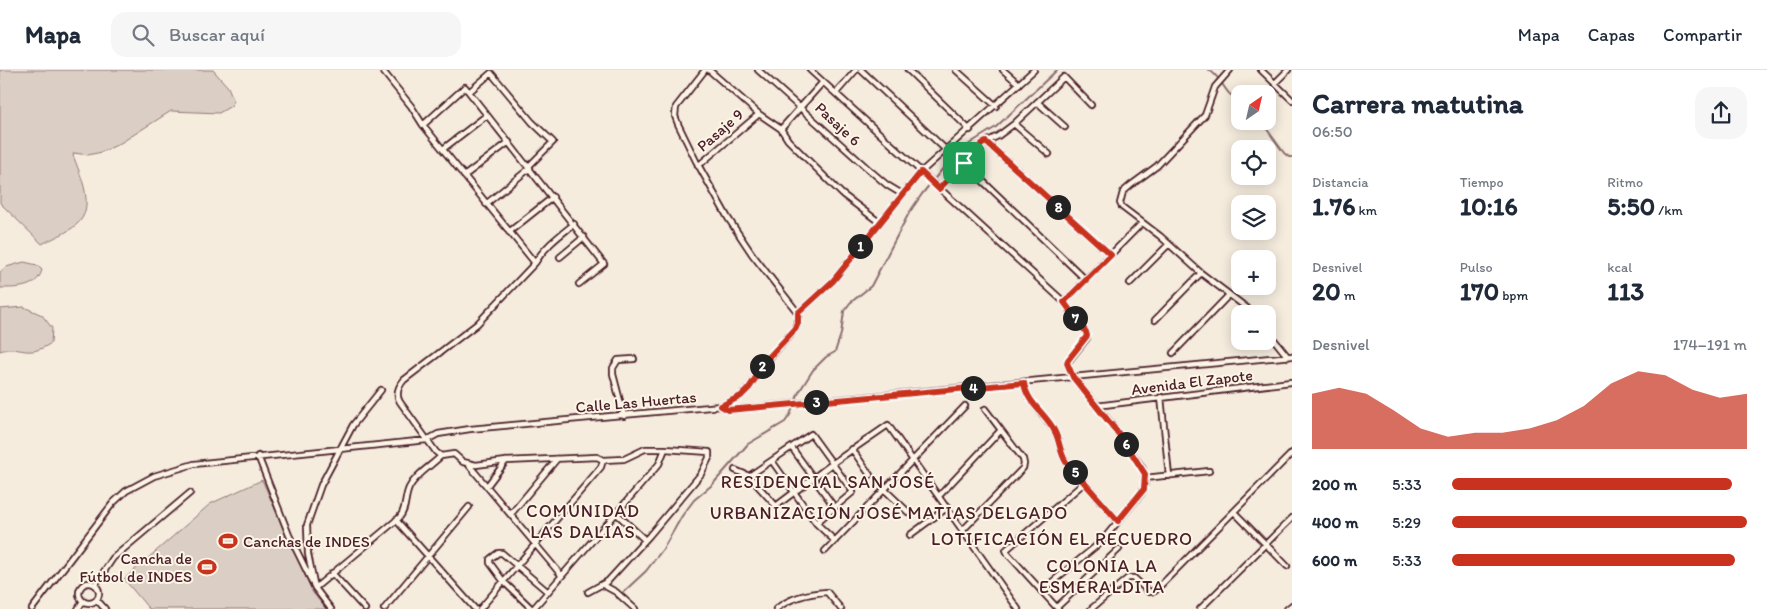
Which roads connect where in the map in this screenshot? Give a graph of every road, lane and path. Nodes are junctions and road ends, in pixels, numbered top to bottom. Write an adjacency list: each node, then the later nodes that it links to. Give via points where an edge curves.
1 (382, 70): 28 (street)
2 (705, 70): 38 (street, via 676,107 675,116)
3 (709, 70): 26 (street)
4 (758, 70): 24 (street, Pasaje 6)
5 (810, 70): 15 (street)
6 (856, 70): 19 (street)
7 (861, 70): 35 (street)
8 (908, 70): 31 (street)
9 (956, 70): 23 (street)
10 (1003, 70): 16 (street)
11 (1034, 70): 16 (street)
12 (1230, 70): 47 (street, via 1215,87 1205,115 1157,166 1124,192 1120,203 1122,207)
13 (1261, 70): 17 (street)
14 (1288, 70): 17 (street)
15 (823, 82): 19 (street); 24 (street)
16 (1019, 84): 23 (street)
17 (1275, 84): 20 (street)
18 (469, 92): 25 (street); 28 (street, via 465,87); 39 (street, via 491,73 553,142)
19 (836, 93): 40 (street)
20 (1292, 100)
21 (1037, 102): 22 (street, via 1064,77); 27 (street); 29 (street)
22 (1091, 104)
23 (996, 106): 31 (street)
24 (800, 107): 30 (street); 43 (street, Pasaje 6, via 887,186)
25 (487, 114): 32 (street); 34 (street)
26 (759, 114): 30 (street); 38 (street, Pasaje 9)
27 (1014, 124): 33 (street); 36 (street)
28 (423, 125): 34 (street)
29 (1065, 128)
30 (781, 129): 46 (street, via 842,194)
31 (970, 130): 35 (street)
32 (509, 142): 39 (street); 41 (street)
33 (986, 142): 37 (street); 52 (street)
34 (443, 150): 41 (street)
35 (946, 150): 40 (street)
36 (1049, 154)
37 (964, 163): 42 (street); 56 (street)
38 (698, 166): 62 (street, via 752,254)
39 (529, 168): 44 (street); 45 (street)
40 (921, 172): 42 (street); 43 (street)
41 (464, 176): 45 (street)
42 (939, 189): 60 (street)
43 (902, 194): 46 (street)
44 (553, 197): 48 (street); 49 (street)
45 (486, 204): 49 (street)
46 (879, 222): 62 (street, via 833,281)
47 (1142, 223): 51 (street); 52 (street)
48 (574, 224): 50 (street); 54 (street, via 550,243)
49 (509, 232): 54 (street)
50 (584, 237): 53 (street); 58 (street, via 604,264)
51 (1169, 244): 55 (street); 57 (street)
52 (1111, 255): 56 (street)
53 (560, 257)
54 (535, 263): 79 (street, via 477,324 400,385 398,398)
55 (1201, 273): 59 (street); 63 (street)
56 (1086, 280): 60 (street)
57 (1130, 283)
58 (579, 284)
59 (1229, 295): 61 (street); 65 (street)
60 (1064, 302): 68 (street, via 1087,336 1068,360)
61 (1241, 305)
62 (798, 313): 73 (street, Calle Las Huertas, via 796,328 770,356 749,388)
63 (1155, 320)
64 (1276, 341): 66 (street)
65 (1173, 352)
66 (1290, 357): 68 (street)
67 (634, 359): 77 (street, via 618,360 613,368)
68 (1073, 377): 70 (street); 75 (street)
69 (1291, 382): 72 (street, Avenida El Zapote)
70 (1024, 383): 73 (street, via 728,410); 101 (street, via 1028,397 1055,432 1066,462)
71 (381, 390): 80 (street, via 353,425)
72 (1161, 397): 75 (street, Avenida El Zapote); 98 (street)
73 (721, 406): 77 (street, Calle Las Huertas)
74 (966, 406): 89 (street)
75 (1096, 406): 100 (street, via 1142,467)
76 (985, 409): 78 (street)
77 (624, 416): 79 (street, Calle Las Huertas, via 470,429 438,434)
78 (1001, 430): 106 (street); 118 (street, via 1024,464)
79 (427, 440): 80 (street, Calle Las Huertas); 86 (street)
80 (340, 448): 85 (street, Calle Las Huertas); 134 (street, via 321,485 308,525 308,554)
81 (792, 448): 91 (street); 93 (street, via 811,434); 99 (street)
82 (665, 449): 88 (street, via 644,449 624,459); 112 (street, via 660,464); 120 (street, via 709,452 709,458 692,486)
83 (852, 449): 89 (street, via 888,424); 93 (street); 96 (street)
84 (1291, 455): 111 (street)
85 (258, 456): 134 (street, via 289,535); 142 (street, Calle Las Huertas, via 194,464 154,476 126,491 103,515)
86 (441, 456): 92 (street, via 454,454); 115 (street, via 414,481 403,514)
87 (557, 459): 88 (street, via 597,457); 90 (street); 113 (street)
88 (603, 460): 123 (street, via 601,467)
89 (914, 460): 103 (street); 106 (street)
90 (506, 461): 92 (street); 102 (street)
91 (772, 461): 97 (street); 104 (street)
92 (467, 463): 102 (street)
93 (833, 463): 99 (street); 109 (street, via 853,492)
94 (735, 470): 97 (street)
95 (1209, 471): 98 (street)
96 (870, 475)
97 (749, 476): 104 (street, via 776,506)
98 (1169, 476): 100 (street)
99 (813, 477): 104 (street); 109 (street)
100 (1145, 478): 116 (street, via 1144,489)
101 (1084, 483): 116 (street); 135 (street, via 1006,550)
102 (486, 486): 113 (street)
103 (885, 490): 110 (street); 121 (street)
104 (794, 492): 117 (street)
105 (190, 493): 132 (street, via 113,558)
106 (939, 496): 108 (street)
107 (469, 507): 126 (street)
108 (948, 507): 118 (street); 119 (street)
109 (835, 508): 117 (street)
110 (908, 512)
111 (1234, 512): 122 (street); 155 (street, via 1155,591 1149,592 1134,578 1128,578)
112 (616, 513): 120 (street); 130 (street)
113 (512, 514): 123 (street)
114 (1292, 518): 122 (street)
115 (396, 520): 126 (street); 129 (street)
116 (1118, 521): 135 (street, via 1101,542)
117 (816, 523): 121 (street)
118 (963, 530): 154 (street)
119 (910, 535)
120 (645, 540): 133 (street)
121 (835, 541): 125 (street)
122 (1266, 544): 128 (street); 156 (street)
123 (536, 545): 127 (street); 130 (street)
124 (1119, 549): 141 (street)
125 (825, 551)
126 (428, 556): 147 (street); 148 (street)
127 (517, 566): 131 (street); 131 (street, via 502,553 490,559); 136 (street)
128 (1287, 566)
129 (332, 573): 134 (street); 146 (street)
130 (562, 576): 136 (street)
131 (504, 582): 149 (street); 150 (street)
132 (95, 585): 138 (street, via 100,594); 139 (street, via 85,584 80,589)
133 (603, 585): 137 (street); 151 (street)
134 (315, 588): 145 (street)
135 (1042, 591): 141 (street)
136 (548, 592): 150 (street)
137 (588, 592)
138 (97, 600): 139 (street); 144 (street)
139 (83, 601): 143 (street)
140 (1292, 605): 157 (street)
141 (1058, 608)
142 (32, 609)
143 (78, 609)
144 (105, 609)
145 (331, 609)
146 (365, 609)
147 (384, 609)
148 (475, 609)
149 (480, 609)
150 (533, 609)
151 (635, 609)
152 (776, 609): 153 (street, via 802,596 827,592)
153 (841, 609)
154 (1018, 609)
155 (1091, 609)
156 (1200, 609)
157 (1287, 609)

